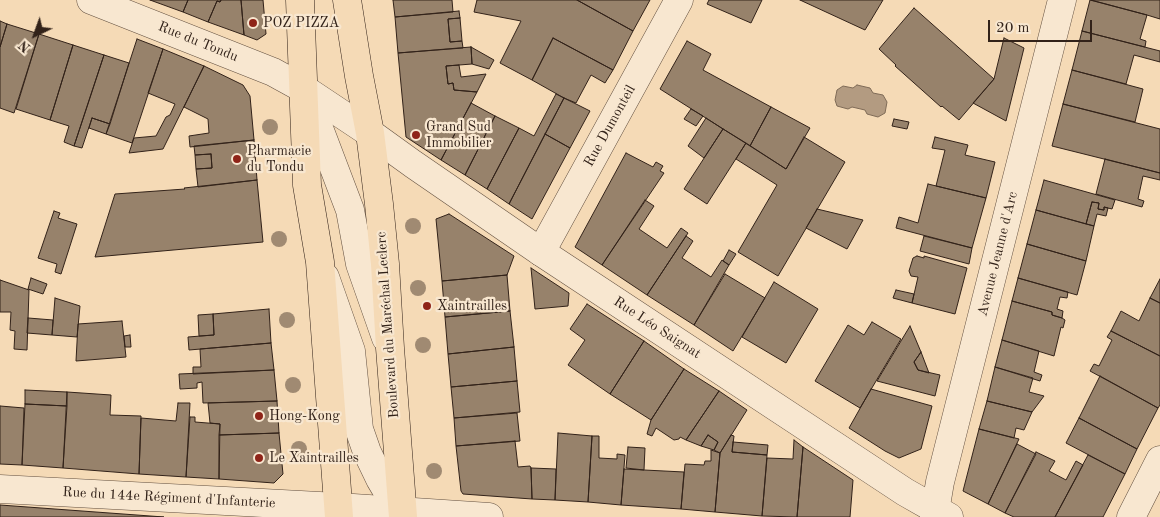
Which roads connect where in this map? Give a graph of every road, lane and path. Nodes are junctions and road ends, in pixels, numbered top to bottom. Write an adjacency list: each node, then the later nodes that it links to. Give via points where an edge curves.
1 (91, 0): 6 (street, Rue du Tondu, via 273,72)
2 (300, 0): 6 (main road)
3 (347, 0): 7 (main road, Boulevard du Maréchal Leclerc)
4 (679, 0): 8 (street, Rue Dumonteil)
5 (1062, 0): 15 (street, Avenue Jeanne d'Arc, via 940,482)
6 (304, 89): 7 (street, Rue du Tondu); 9 (main road, via 307,185); 10 (street, via 350,210 360,264)
7 (370, 133): 8 (street, Rue Léo Saignat); 10 (main road, Boulevard du Maréchal Leclerc, via 384,256)
8 (541, 252): 15 (street, Rue Léo Saignat)
9 (320, 262): 13 (main road); 14 (street, via 351,351 359,429 380,479)
10 (390, 348): 14 (main road, Boulevard du Maréchal Leclerc)
11 (1160, 460): 17 (street)
12 (0, 489): 13 (street, Rue du 144e Régiment d'Infanterie)
13 (338, 512): 14 (street, Rue du 144e Régiment d'Infanterie)
14 (403, 514): 16 (street, Rue du 144e Régiment d'Infanterie)
15 (939, 514)
16 (489, 517)
17 (1131, 517)

